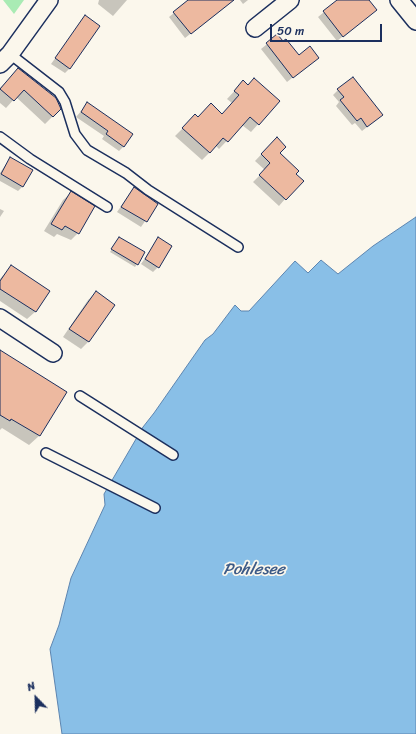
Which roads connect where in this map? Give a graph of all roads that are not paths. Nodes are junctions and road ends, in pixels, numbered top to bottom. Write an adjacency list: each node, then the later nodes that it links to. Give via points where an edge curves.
1 (49, 0): 6 (street)
2 (290, 0): 5 (street)
3 (399, 0): 4 (street)
4 (416, 21)
5 (255, 28)
6 (5, 59): 9 (lane, via 59,92 65,102 75,134 87,150)
7 (0, 137): 8 (lane)
8 (107, 207)
9 (238, 247)
10 (0, 318): 11 (street)
11 (53, 352)
12 (80, 396): 14 (lane)
13 (46, 453): 15 (lane)
14 (173, 455)
15 (155, 508)

